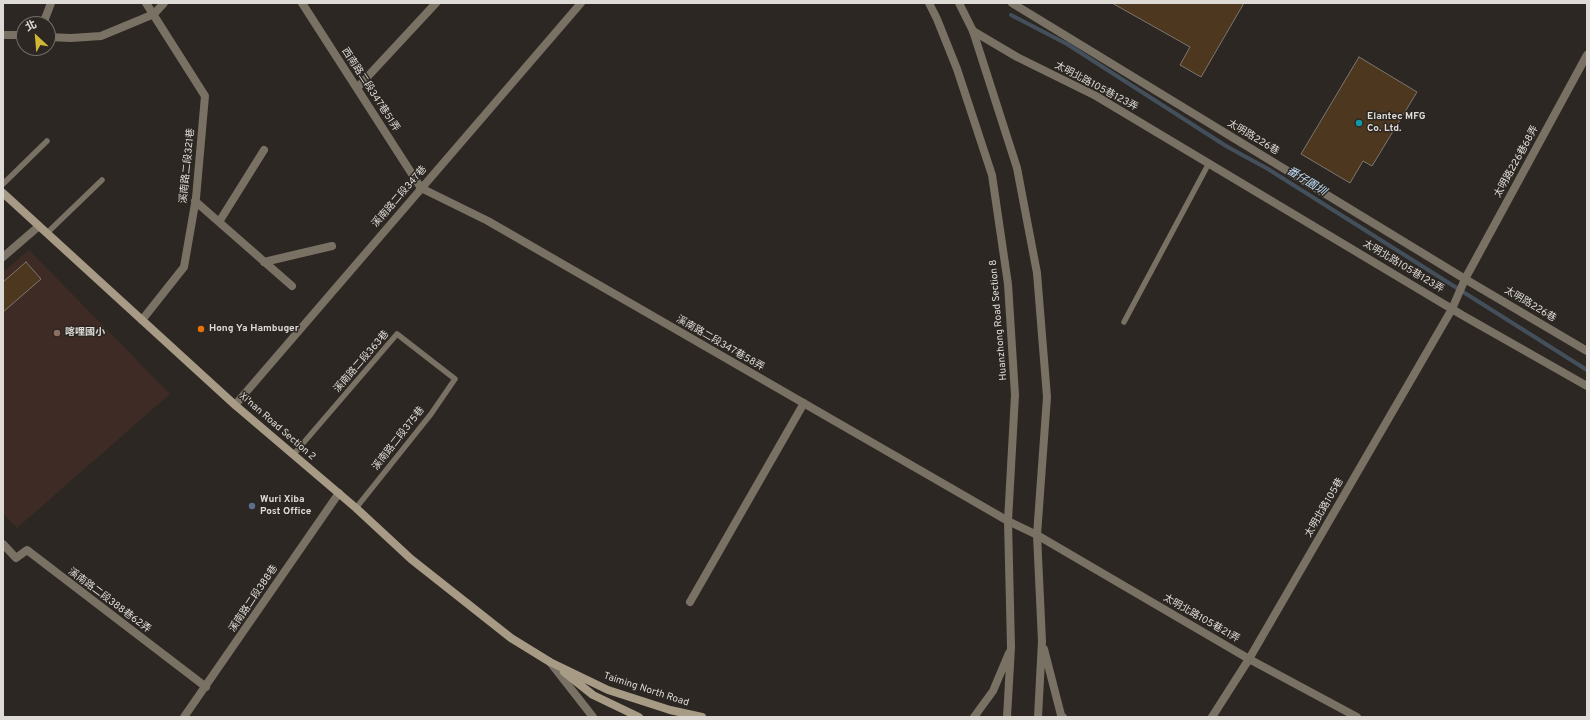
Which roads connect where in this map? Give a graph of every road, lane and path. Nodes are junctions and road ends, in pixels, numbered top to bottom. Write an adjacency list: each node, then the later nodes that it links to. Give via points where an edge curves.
1 (51, 3): 12 (street)
2 (146, 3): 11 (street, 溪南路二段321巷)
3 (164, 3): 11 (street)
4 (302, 3): 19 (street, 西南路二段347巷51弄)
5 (436, 3): 19 (street)
6 (581, 3): 25 (street, 溪南路二段347巷)
7 (925, 3): 13 (street)
8 (929, 3): 13 (street, Huanzhong Road Section 8)
9 (959, 3): 14 (street)
10 (1012, 3): 34 (street, 太明路226巷)
11 (154, 14): 17 (street, via 101,36); 27 (street, 溪南路二段321巷, via 205,96)
12 (46, 16)
13 (937, 18): 47 (street, Huanzhong Road Section 8, via 957,69 992,175 1005,258 1015,395)
14 (973, 31): 22 (street, 太明北路105巷123弄, via 1017,57 1096,96); 48 (street, via 1018,168 1037,273 1047,398)
15 (3, 35): 16 (street)
16 (16, 36)
17 (56, 37)
18 (1587, 55): 34 (street, 太明路226巷68弄)
19 (357, 88): 25 (street, 西南路二段347巷51弄)
20 (48, 141): 24 (lane)
21 (264, 150): 28 (street)
22 (1209, 163): 36 (street, 太明北路105巷123弄); 38 (lane)
23 (102, 180): 30 (lane)
24 (3, 184)
25 (420, 188): 42 (street, 溪南路二段347巷58弄, via 488,221); 43 (street, 溪南路二段347巷)
26 (3, 193): 29 (main road, Xi'nan Road Section 2)
27 (195, 201): 28 (street); 37 (street, 溪南路二段321巷, via 184,267)
28 (219, 222): 33 (street)
29 (39, 226): 30 (main road, Xi'nan Road Section 2); 32 (street)
30 (47, 233): 37 (main road, Xi'nan Road Section 2)
31 (332, 246): 33 (street)
32 (3, 257)
33 (264, 262): 35 (street)
34 (1465, 279): 36 (street, 太明路226巷68弄); 39 (street, 太明路226巷)
35 (292, 286)
36 (1452, 309): 41 (street, 太明北路105巷123弄); 53 (street, 太明北路105巷)
37 (142, 320): 43 (main road, Xi'nan Road Section 2)
38 (1124, 322)
39 (1587, 351)
40 (455, 379): 44 (lane, 溪南路二段363巷, via 398,334); 46 (lane, 溪南路二段375巷, via 431,414)
41 (1587, 386)
42 (804, 403): 47 (street, 溪南路二段347巷58弄); 50 (street)
43 (235, 405): 44 (main road, Xi'nan Road Section 2)
44 (293, 455): 45 (main road, Xi'nan Road Section 2)
45 (339, 493): 46 (main road, Xi'nan Road Section 2); 55 (street, 溪南路二段388巷)
46 (356, 508): 54 (main road, Xi'nan Road Section 2, via 411,559 463,601 511,638)
47 (1008, 521): 48 (street, 太明北路105巷21弄); 52 (street, Huanzhong Road Section 8)
48 (1037, 535): 51 (street); 53 (street, 太明北路105巷21弄)
49 (3, 544): 55 (street, 溪南路二段388巷62弄, via 16,558 27,550)
50 (690, 602)
51 (1042, 641): 63 (street); 64 (street)
52 (1011, 647): 61 (street, Huanzhong Road Section 8, via 993,691); 62 (street, Huanzhong Road Section 8)
53 (1249, 659): 65 (street, 太明北路105巷); 66 (street, 太明北路105巷21弄)
54 (550, 662): 56 (main road, Taiming North Road, via 608,690); 58 (street); 59 (main road, via 593,695)
55 (206, 686): 57 (street, 溪南路二段388巷)
56 (670, 713): 60 (main road, Taiming North Road)
57 (184, 717)
58 (593, 717)
59 (639, 717)
60 (702, 717)
61 (974, 717)
62 (1007, 717)
63 (1038, 717)
64 (1063, 717)
65 (1212, 717)
66 (1356, 717)

